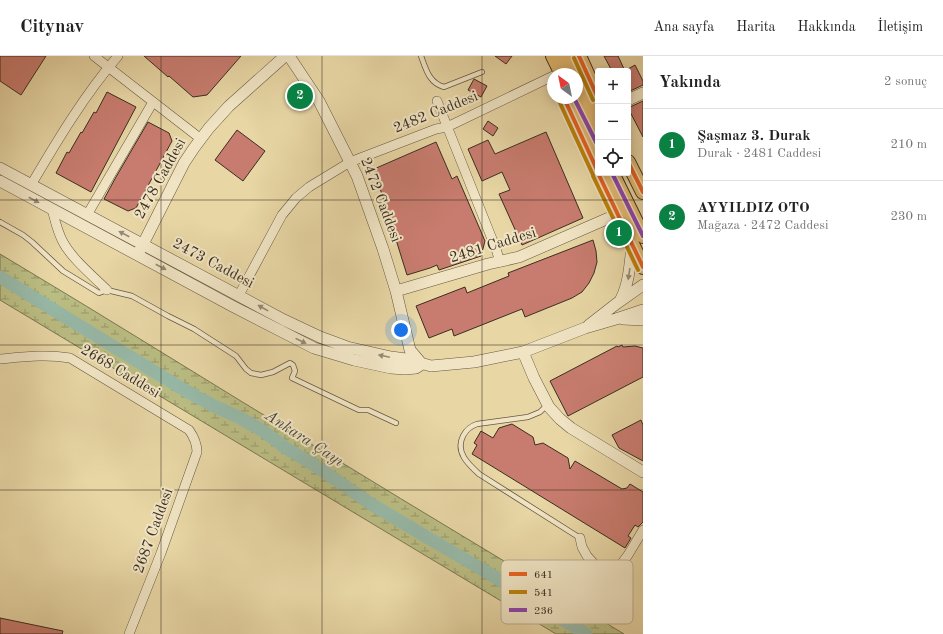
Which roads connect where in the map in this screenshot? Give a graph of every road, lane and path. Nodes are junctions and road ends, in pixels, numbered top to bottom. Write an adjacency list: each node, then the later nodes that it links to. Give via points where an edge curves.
1 (94, 56): 10 (street)
2 (118, 56): 10 (street)
3 (285, 56): 26 (street, 2478 Caddesi, via 229,106)
4 (289, 56): 28 (street, 2472 Caddesi, via 319,101)
5 (421, 56): 14 (lane, via 432,80 438,86 444,87)
6 (549, 56): 11 (main road)
7 (553, 56): 12 (main road)
8 (567, 56): 13 (main road)
9 (579, 56): 17 (main road)
10 (109, 66): 21 (street); 36 (street)
11 (552, 68)
12 (559, 68)
13 (573, 68)
14 (482, 72)
15 (547, 78): 25 (street, 2482 Caddesi)
16 (583, 90): 24 (main road)
17 (595, 91)
18 (643, 93): 19 (street)
19 (631, 99)
20 (437, 101): 25 (street)
21 (153, 102): 26 (street); 40 (street)
22 (567, 104): 29 (main road)
23 (577, 104): 27 (main road)
24 (595, 116)
25 (448, 127): 28 (street, 2482 Caddesi, via 436,129); 46 (street)
26 (201, 139): 44 (street, 2478 Caddesi, via 184,163)
27 (595, 140)
28 (350, 162): 50 (street, 2472 Caddesi, via 381,242); 51 (street, 2482 Caddesi, via 309,187 288,207)
29 (595, 165)
30 (0, 168): 36 (street, 2473 Caddesi)
31 (631, 168): 37 (main road)
32 (600, 176): 39 (main road)
33 (613, 176): 43 (main road)
34 (623, 176): 41 (main road)
35 (0, 181): 38 (street, 2473 Caddesi, one-way to 38)
36 (31, 185): 40 (street, 2473 Caddesi)
37 (643, 192)
38 (52, 209): 45 (street, 2473 Caddesi); 49 (street, via 58,232 67,248)
39 (618, 214): 43 (main road); 46 (street, 2481 Caddesi, via 525,255)
40 (87, 215): 44 (street, 2473 Caddesi, one-way to 40)
41 (643, 216)
42 (0, 222): 49 (lane, via 23,235 63,271 99,293)
43 (637, 243): 47 (main road); 52 (street, one-way to 52)
44 (143, 244): 45 (street, 2478 Caddesi); 51 (street, 2473 Caddesi)
45 (137, 254): 59 (street, 2473 Caddesi, one-way to 59, via 314,348 391,368 416,368)
46 (500, 262): 50 (street, 2481 Caddesi)
47 (643, 267)
48 (643, 285): 52 (street, 2473 Caddesi)
49 (107, 290): 61 (lane, via 132,296 194,329 236,356 251,373 261,375 273,372 290,363 295,371 292,378 359,410 368,410)
50 (396, 291): 59 (street, 2472 Caddesi, via 410,350)
51 (239, 295): 59 (street, 2473 Caddesi, one-way to 51, via 330,341 284,320)
52 (620, 301): 56 (street, 2473 Caddesi)
53 (643, 310): 54 (street, 2473 Caddesi)
54 (616, 319): 55 (street); 56 (street, 2473 Caddesi)
55 (643, 320)
56 (585, 328): 57 (street, 2473 Caddesi)
57 (523, 352): 59 (street, 2473 Caddesi, via 474,362 431,366); 60 (street)
58 (0, 359): 62 (street, 2668 Caddesi, via 29,356 70,358 189,430)
59 (422, 364)
60 (548, 404): 63 (street, via 571,428); 65 (lane, via 540,412 528,417 470,427 460,442 462,456 479,474)
61 (396, 423)
62 (194, 437): 68 (street, 2687 Caddesi, via 197,452)
63 (643, 472)
64 (643, 530): 67 (street)
65 (580, 538): 66 (street, via 582,548)
66 (591, 560)
67 (624, 560)
68 (129, 634)

